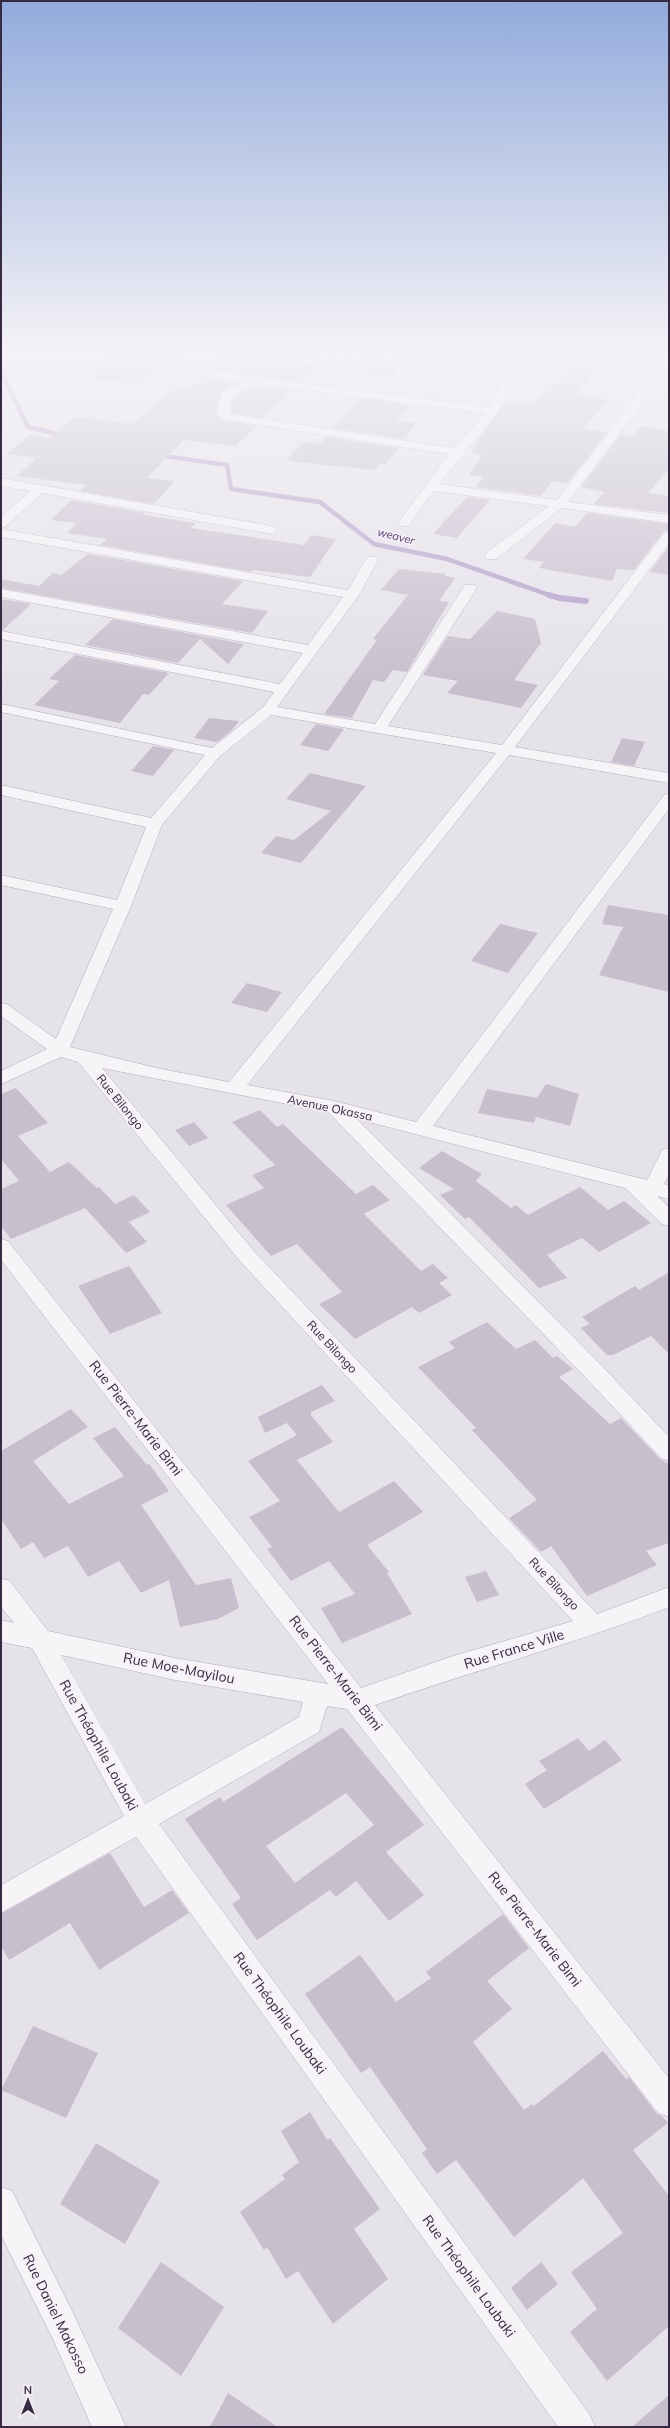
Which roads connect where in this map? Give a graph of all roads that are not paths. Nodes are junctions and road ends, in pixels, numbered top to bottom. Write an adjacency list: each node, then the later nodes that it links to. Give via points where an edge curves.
1 (451, 460): 4 (street)
2 (593, 460): 6 (street)
3 (1, 482): 5 (street)
4 (431, 487): 6 (street); 8 (street)
5 (39, 489): 9 (street); 10 (street)
6 (561, 503): 7 (street); 13 (street)
7 (669, 519)
8 (404, 523)
9 (1, 524)
10 (272, 530)
11 (1, 533): 17 (street)
12 (669, 534): 24 (street)
13 (492, 556)
14 (372, 560): 17 (street)
15 (470, 588): 23 (street)
16 (1, 593): 19 (street)
17 (352, 595): 19 (street)
18 (1, 635): 20 (street)
19 (311, 650): 20 (street)
20 (283, 689): 22 (street)
21 (1, 708): 25 (street)
22 (268, 710): 23 (street); 25 (street)
23 (379, 728): 24 (street)
24 (505, 751): 26 (street); 36 (street)
25 (215, 753): 29 (street)
26 (669, 778)
27 (1, 790): 29 (street)
28 (669, 798): 38 (street)
29 (155, 824): 31 (street)
30 (1, 880): 31 (street)
31 (123, 906): 33 (street)
32 (1, 1008): 33 (street, Avenue Okassa)
33 (60, 1050): 34 (street, Avenue Okassa); 35 (street)
34 (84, 1058): 36 (street, Avenue Okassa); 47 (street, Rue Bilongo, via 246,1255)
35 (1, 1078)
36 (234, 1088): 37 (street, Avenue Okassa)
37 (334, 1108): 38 (street, Avenue Okassa); 44 (street, via 595,1373)
38 (421, 1130): 40 (street, Avenue Okassa)
39 (669, 1156): 41 (street)
40 (632, 1183): 41 (street, Avenue Okassa); 42 (street)
41 (660, 1190)
42 (669, 1219)
43 (1, 1246): 51 (street, Rue Pierre-Marie Bimi)
44 (669, 1452)
45 (1, 1588): 49 (street, Rue Théophile Loubaki)
46 (669, 1597): 47 (street, Rue France Ville)
47 (593, 1626): 51 (street, Rue France Ville, via 453,1667)
48 (1, 1631): 49 (street, Rue Moe-Mayilou)
49 (39, 1638): 50 (street, Rue Moe-Mayilou, via 175,1668); 52 (street, Rue Théophile Loubaki)
50 (318, 1693): 51 (street, Rue Moe-Mayilou); 52 (street, via 310,1724)
51 (358, 1700): 54 (street, Rue Pierre-Marie Bimi)
52 (141, 1822): 53 (street); 57 (street, Rue Théophile Loubaki)
53 (1, 1900)
54 (669, 2102)
55 (1, 2202): 56 (street, Rue Daniel Makosso, via 63,2326)
56 (108, 2427)
57 (578, 2427)

